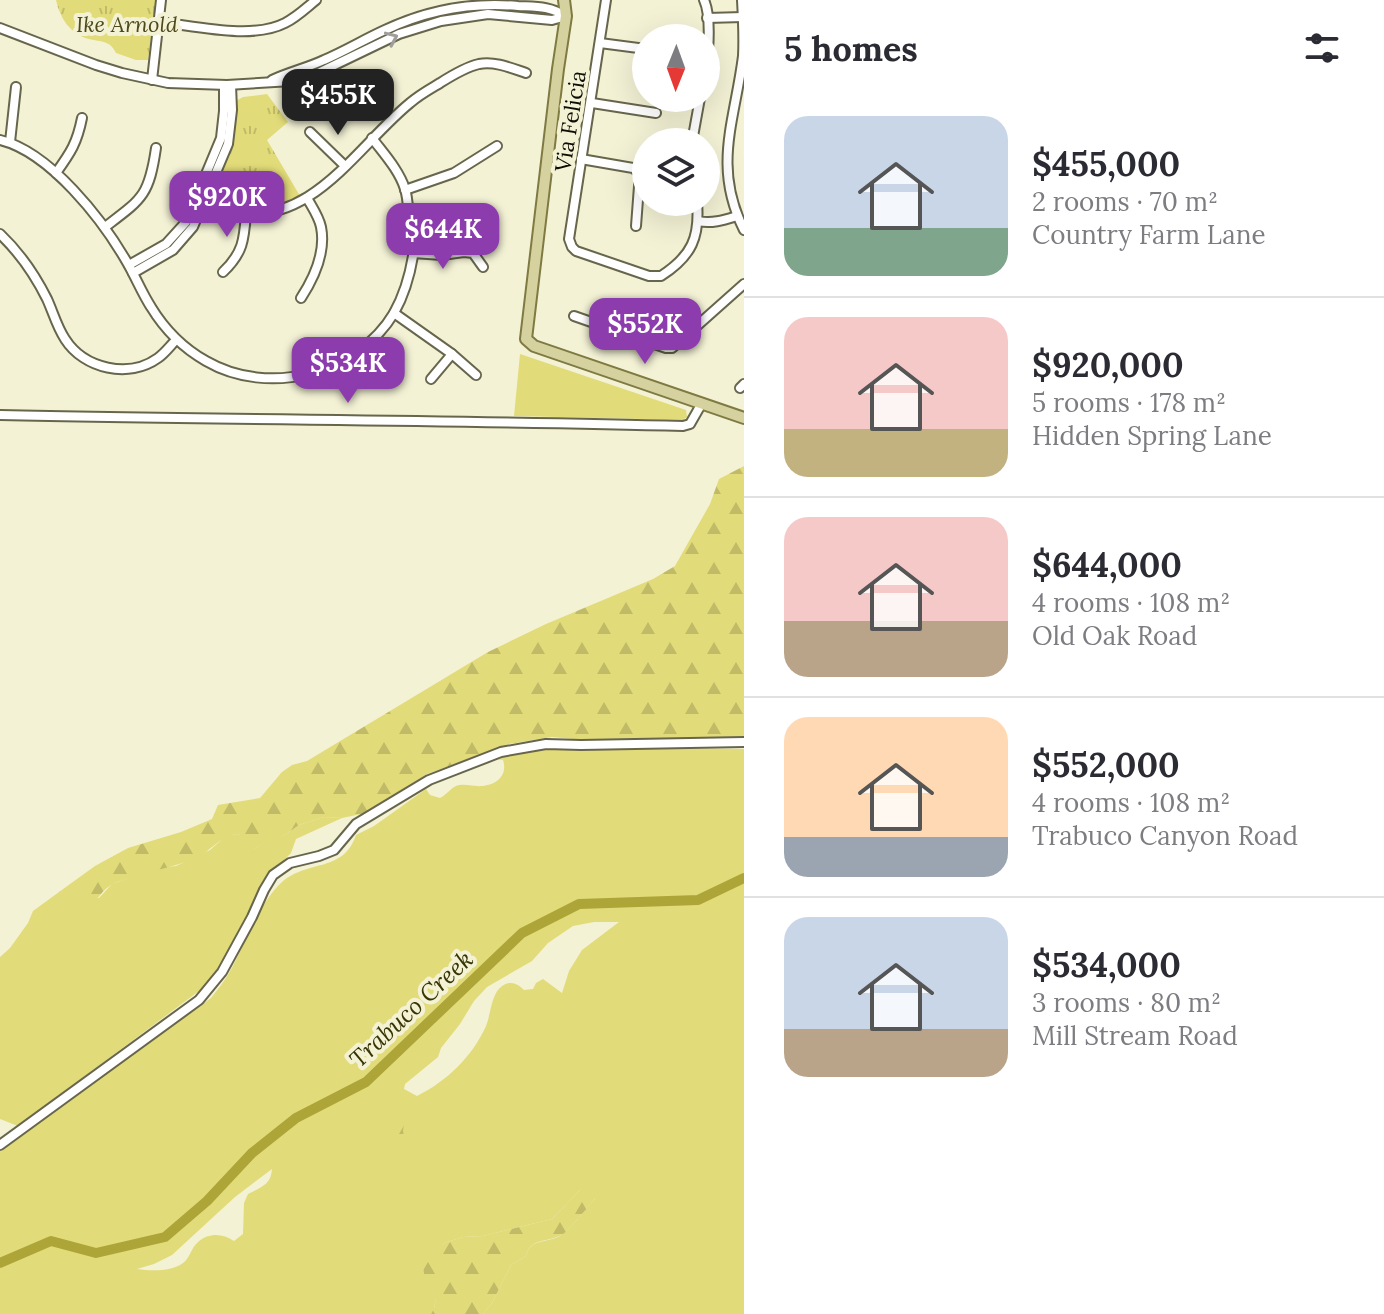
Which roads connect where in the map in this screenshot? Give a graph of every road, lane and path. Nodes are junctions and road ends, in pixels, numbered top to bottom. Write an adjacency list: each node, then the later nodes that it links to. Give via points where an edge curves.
1 (161, 0): 11 (street)
2 (564, 0): 8 (main road)
3 (574, 0): 8 (main road)
4 (606, 0): 14 (street, Via Felicia)
5 (704, 0): 10 (street)
6 (742, 0): 9 (street)
7 (310, 2): 11 (street, via 287,22 263,31)
8 (566, 16): 18 (street, via 552,20 488,14 441,21 292,81); 55 (main road, via 528,342)
9 (743, 17): 10 (street); 37 (street, via 743,55 727,146 728,182)
10 (707, 18): 12 (street)
11 (159, 22): 17 (street)
12 (707, 24)
13 (0, 28): 17 (street)
14 (600, 43): 15 (street); 20 (street, Via Felicia)
15 (632, 47)
16 (526, 73): 24 (street, via 478,64 411,102)
17 (152, 80): 18 (street)
18 (228, 85): 34 (street, via 228,144)
19 (16, 87): 26 (street)
20 (592, 103): 21 (street); 29 (street, Via Felicia)
21 (656, 113)
22 (82, 118): 31 (street, via 73,150)
23 (310, 132): 30 (street)
24 (372, 138): 30 (street); 32 (street)
25 (0, 140): 26 (street)
26 (10, 142): 31 (street)
27 (497, 146): 32 (street, via 454,173)
28 (156, 148): 40 (street, via 143,195)
29 (581, 159): 38 (street, Via Felicia, via 569,239 576,251 661,276 691,248); 39 (street, via 640,173)
30 (345, 166): 33 (street)
31 (56, 173): 40 (street)
32 (405, 190): 43 (street)
33 (307, 198): 35 (street, via 282,210); 48 (street, via 321,225 322,247)
34 (200, 201): 35 (street); 45 (street, via 193,227 173,250)
35 (246, 214): 46 (street, via 242,247)
36 (698, 216): 38 (street)
37 (737, 216): 38 (street); 41 (street)
38 (698, 221)
39 (636, 226)
40 (105, 227): 45 (street)
41 (744, 230)
42 (0, 234): 51 (street, via 26,264 65,339 81,358 106,368 129,369 159,357)
43 (413, 253): 44 (street, via 473,253); 49 (street)
44 (483, 267)
45 (131, 269): 51 (street)
46 (223, 272)
47 (742, 290): 50 (street, via 669,348)
48 (301, 298)
49 (394, 313): 51 (street, via 357,353 312,374 285,378 240,374 208,362); 52 (street)
50 (574, 316)
51 (176, 340)
52 (452, 354): 53 (street); 54 (street)
53 (476, 375)
54 (431, 379)
55 (702, 403): 56 (street, via 690,424 683,426); 57 (main road)
56 (0, 415)
57 (744, 418)
58 (744, 742): 59 (street, via 546,744 501,752 429,780 356,824 334,850 290,863 273,875 210,990)
59 (0, 1145)

